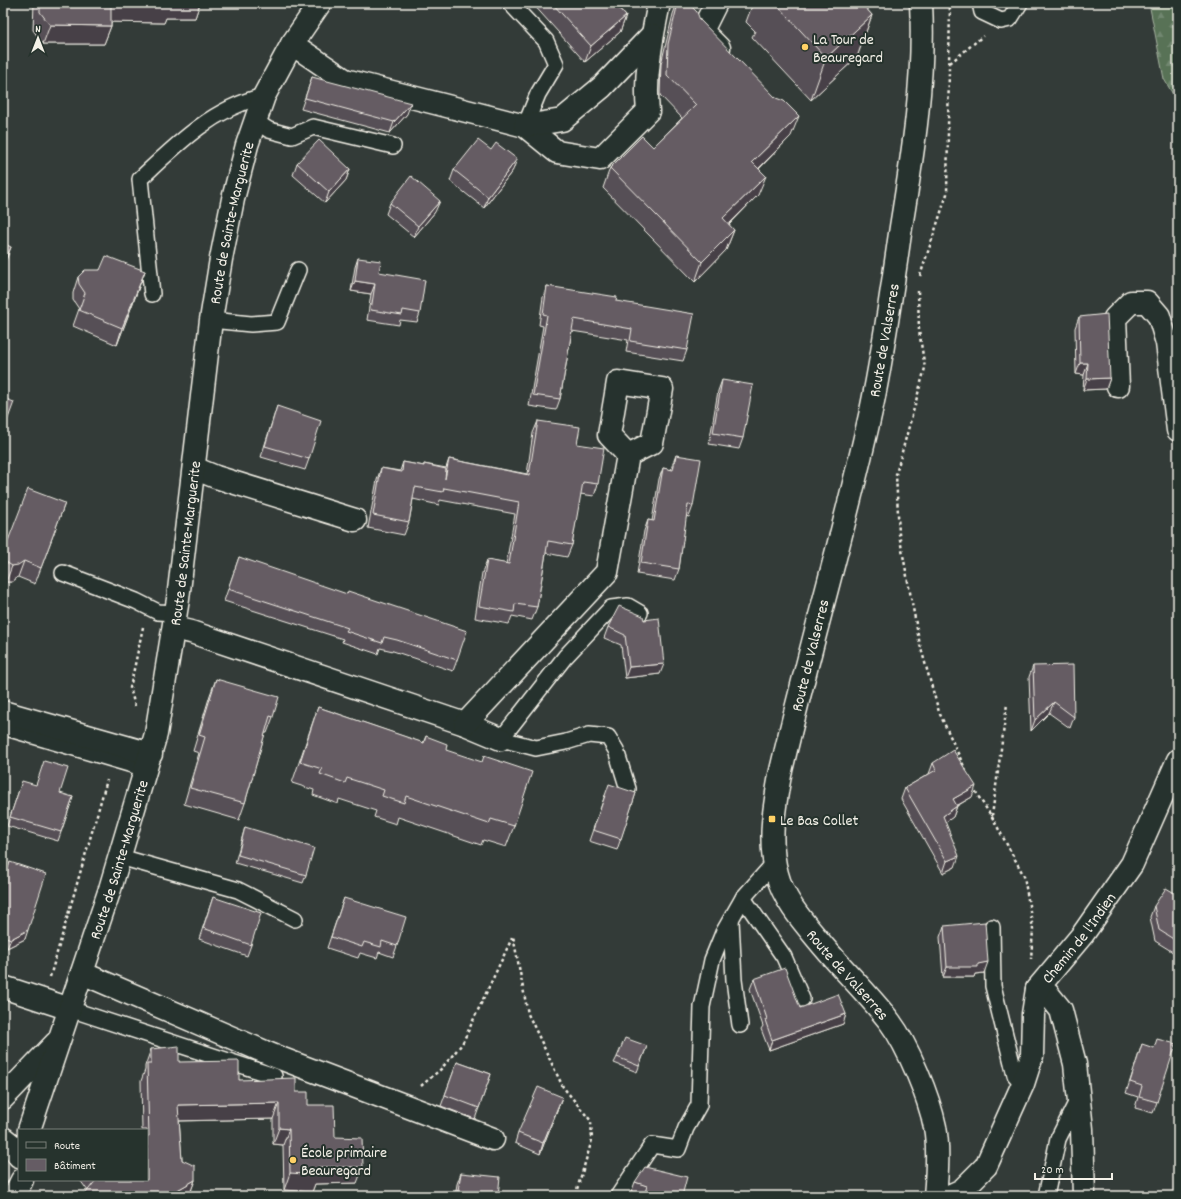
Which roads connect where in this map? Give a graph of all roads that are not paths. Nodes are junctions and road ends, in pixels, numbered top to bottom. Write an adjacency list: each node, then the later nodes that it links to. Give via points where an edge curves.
1 (320, 3): 9 (street, Route de Sainte-Marguerite)
2 (510, 3): 13 (lane, via 546,41 556,64 538,94)
3 (659, 3): 8 (street)
4 (716, 3): 10 (street, via 702,31)
5 (921, 3): 34 (street, Route de Valserres, via 922,72 909,178 884,339 871,411 780,775 772,819)
6 (980, 3): 7 (lane, via 982,12 1001,21 1010,19)
7 (1020, 3)
8 (652, 35): 13 (street, via 602,87 562,120); 13 (street, via 646,98 648,111 600,159 557,152)
9 (292, 44): 11 (street, Route de Sainte-Marguerite); 13 (street, via 345,80)
10 (735, 64)
11 (264, 96): 12 (street, Route de Sainte-Marguerite); 16 (lane, via 246,100 218,114 188,134 140,179)
12 (255, 121): 14 (lane, via 269,130 292,136 313,127); 17 (street, Route de Sainte-Marguerite, via 233,199 220,258)
13 (525, 126)
14 (393, 146)
15 (298, 270): 17 (lane, via 277,322 251,324)
16 (152, 294)
17 (211, 320): 21 (street, Route de Sainte-Marguerite)
18 (1118, 386): 19 (street, via 1115,318 1131,302 1147,302 1159,316 1167,343)
19 (1178, 430)
20 (628, 455): 27 (street, via 606,572)
21 (194, 468): 22 (street); 25 (street, Route de Sainte-Marguerite)
22 (355, 520)
23 (63, 573): 25 (lane, via 136,601)
24 (640, 613): 29 (lane, via 628,606 610,608 565,657)
25 (174, 621): 27 (street, via 191,632); 31 (street, Route de Sainte-Marguerite)
26 (3, 712): 31 (street)
27 (465, 724): 29 (street)
28 (3, 727): 31 (lane, via 117,761)
29 (501, 739): 32 (lane, via 536,748 589,735 608,736 616,750)
30 (1178, 760): 41 (street, Chemin de l'Indien, via 1132,864 1082,934)
31 (149, 762): 33 (street, Route de Sainte-Marguerite)
32 (628, 789)
33 (120, 857): 36 (lane, via 238,890); 39 (street, Route de Sainte-Marguerite)
34 (774, 862): 35 (lane); 57 (street, Route de Valserres, via 784,894 800,917 890,1023 917,1072 935,1127 938,1167)
35 (743, 898): 37 (lane); 42 (lane, via 784,957)
36 (295, 920)
37 (731, 920): 44 (lane, via 734,980); 56 (lane, via 712,960 702,1007 699,1105 678,1149 652,1145)
38 (992, 927): 47 (lane, via 993,986 1015,1075)
39 (82, 973): 43 (street, Route de Sainte-Marguerite); 52 (street, via 272,1056)
40 (3, 988): 43 (street)
41 (1037, 989): 47 (street, Chemin de l'Indien, via 1032,1014 1032,1056); 48 (street, via 1048,994 1061,1010 1076,1064)
42 (802, 999)
43 (70, 1009): 45 (street, Route de Sainte-Marguerite); 46 (lane)
44 (740, 1025)
45 (60, 1039): 49 (street, Route de Sainte-Marguerite); 50 (street, Route de Sainte-Marguerite)
46 (274, 1076)
47 (1023, 1084): 58 (street, Chemin de l'Indien, via 986,1166 962,1190)
48 (1080, 1096): 59 (lane, via 1058,1140); 60 (street)
49 (3, 1098)
50 (29, 1129)
51 (3, 1138): 53 (street, via 14,1146)
52 (492, 1140)
53 (18, 1154)
54 (22, 1181): 55 (street)
55 (14, 1196)
56 (618, 1196)
57 (935, 1196)
58 (949, 1196)
59 (1046, 1196)
60 (1084, 1196)

